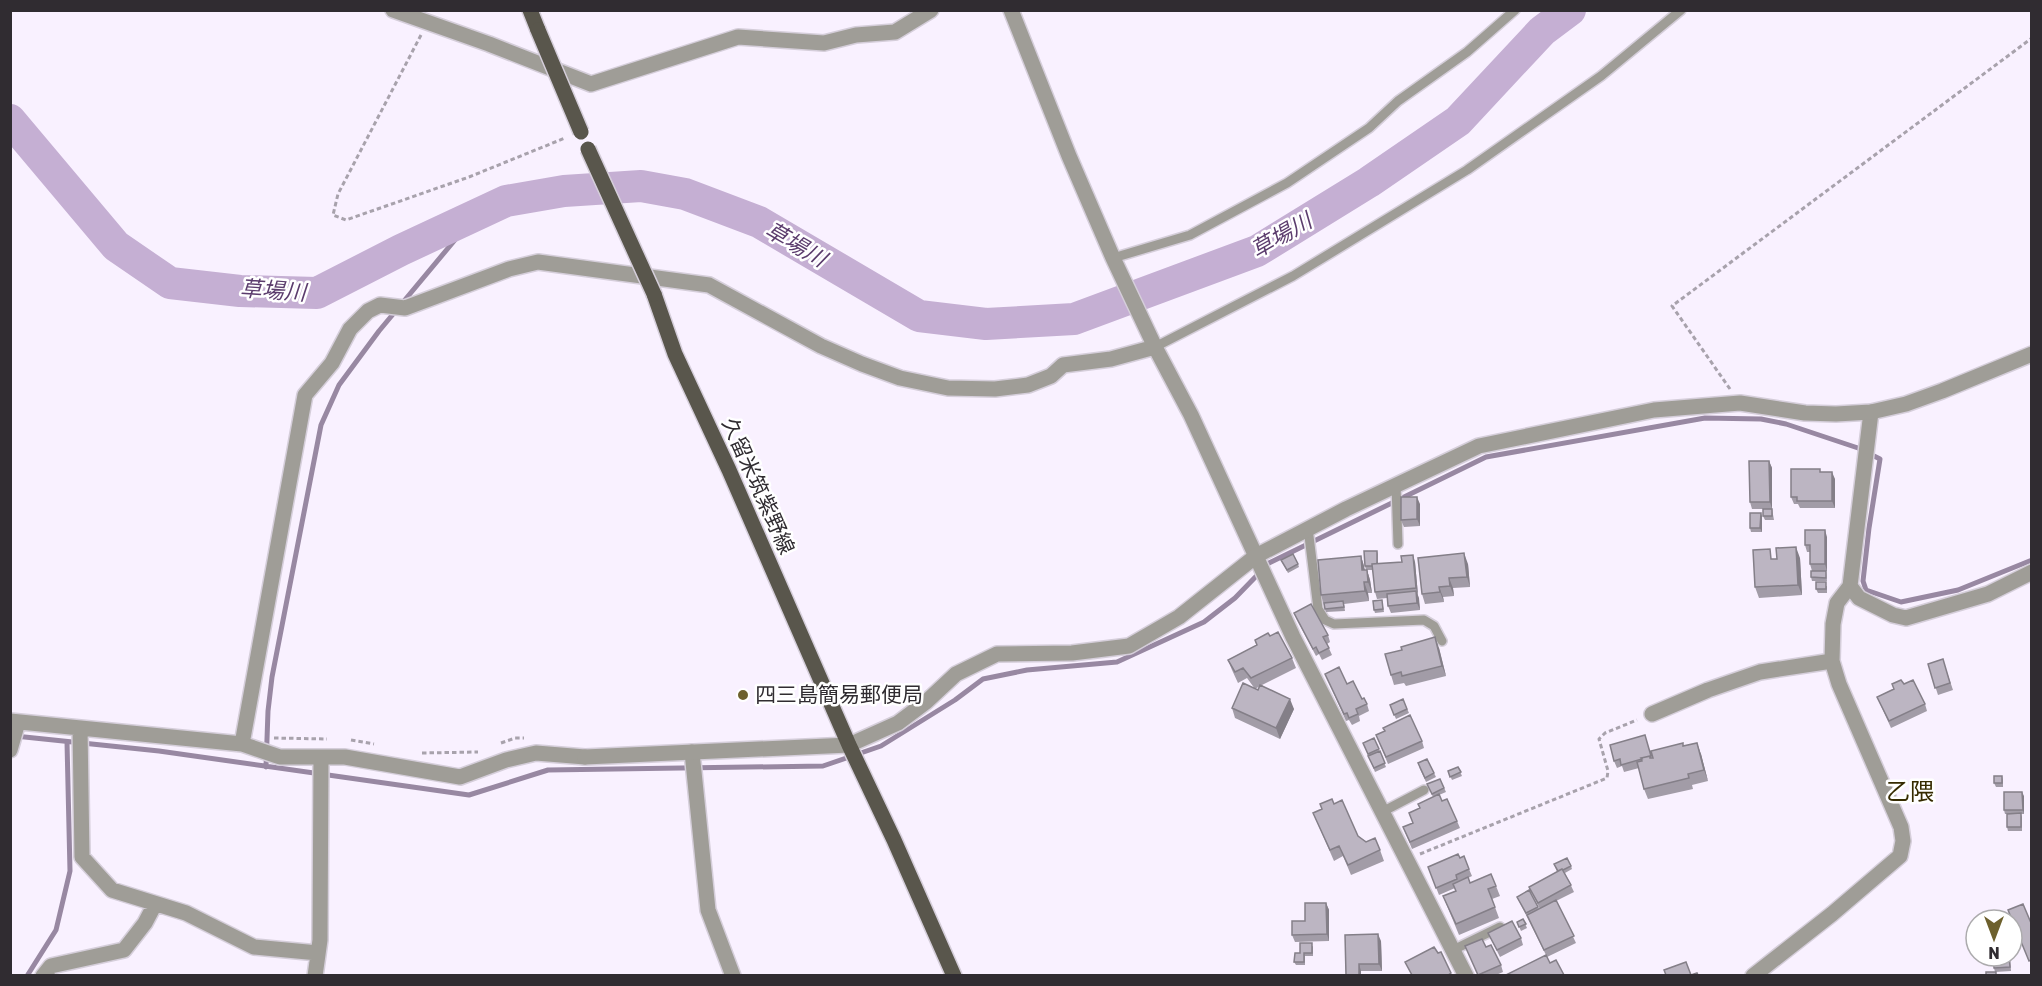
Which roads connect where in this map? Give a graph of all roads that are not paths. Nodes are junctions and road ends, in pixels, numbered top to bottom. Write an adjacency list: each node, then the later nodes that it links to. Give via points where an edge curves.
1 (393, 10): 3 (street, via 591,84 738,37 824,43 856,34 895,32)
2 (530, 10): 23 (main road, 久留米筑紫野線, bridge, via 654,294 675,354)
3 (931, 10)
4 (1011, 10): 7 (street)
5 (1515, 10): 7 (lane, via 1467,52 1398,101 1370,128 1287,183 1190,235)
6 (1681, 10): 8 (lane, via 1601,76 1467,170 1293,276)
7 (1114, 261): 8 (street)
8 (1153, 343): 14 (street); 22 (street, via 1111,358 1063,365 1051,376 1028,385 995,389 948,387 900,378 862,364 820,346 709,285 662,278 538,262 405,308 380,305 350,329 332,363 304,394)
9 (2031, 354): 10 (street, via 1942,391)
10 (1871, 412): 11 (street, via 1805,413 1740,403 1654,410 1479,446); 16 (street)
11 (1395, 485): 12 (street); 13 (lane)
12 (1308, 528): 14 (street); 17 (lane, via 1318,609 1325,620 1334,624 1425,620 1434,626)
13 (1398, 544)
14 (1256, 556): 23 (street, via 1179,617 1129,646 1072,653 997,654 956,674 898,723); 28 (street)
15 (2031, 572): 16 (street, via 1988,594 1906,618 1859,598)
16 (1850, 586): 18 (street, via 1837,603)
17 (1442, 641)
18 (1832, 661): 19 (street, via 1761,672); 38 (street, via 1901,827 1900,856)
19 (1652, 714)
20 (14, 722): 21 (street); 24 (street)
21 (80, 728): 22 (street); 29 (street, via 82,857 112,890)
22 (242, 744): 26 (street, via 280,757)
23 (849, 745): 25 (street); 36 (main road, 久留米筑紫野線)
24 (10, 750)
25 (692, 752): 26 (street, via 585,757 536,753 460,777 345,757); 35 (street, via 708,910)
26 (321, 758): 32 (street)
27 (1425, 790): 28 (lane)
28 (1382, 812): 31 (street)
29 (155, 904): 32 (street, via 186,913 254,947); 33 (street, via 124,950 51,966)
30 (1500, 927): 31 (lane)
31 (1453, 950): 37 (street)
32 (318, 953): 34 (street)
33 (43, 975)
34 (315, 975)
35 (733, 975)
36 (954, 975)
37 (1466, 975)
38 (1753, 975)

